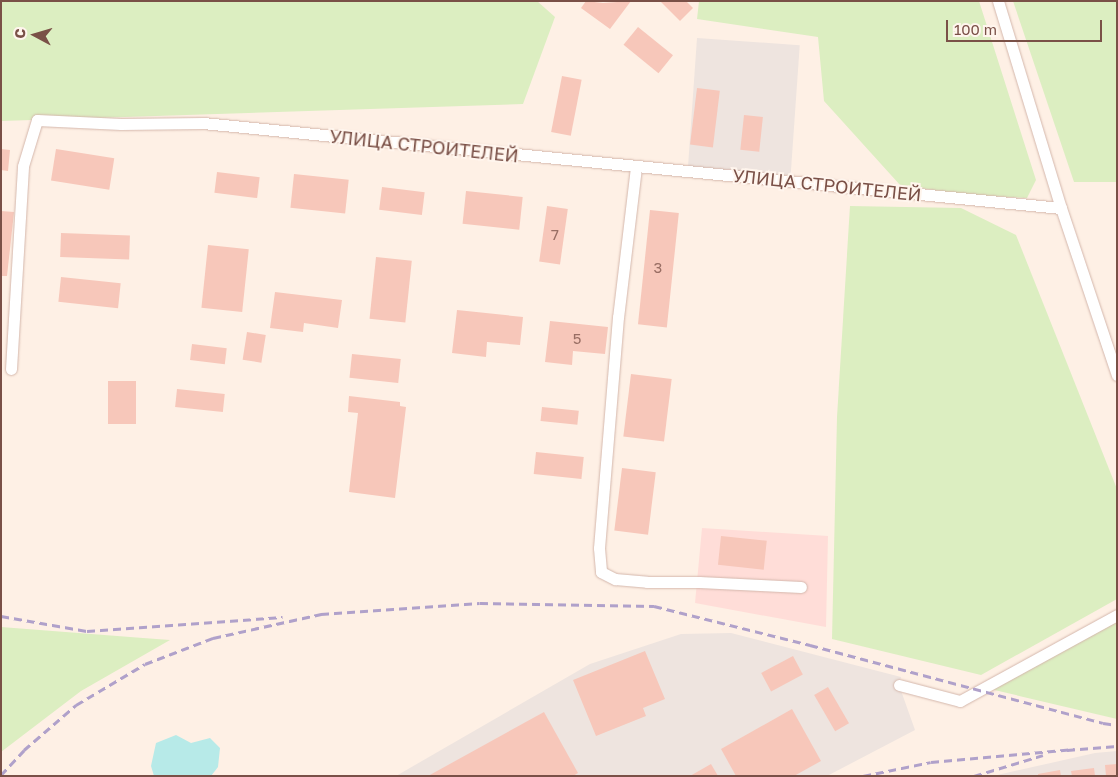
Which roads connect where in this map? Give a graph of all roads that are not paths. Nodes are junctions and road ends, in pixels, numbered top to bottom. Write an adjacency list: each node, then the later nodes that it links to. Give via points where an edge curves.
1 (998, 1): 3 (street)
2 (636, 167): 3 (street, УЛИЦА СТРОИТЕЛЕЙ); 4 (street, УЛИЦА СТРОИТЕЛЕЙ, via 203,123 37,120 23,166); 6 (street, via 618,317 599,548 601,572 615,579 647,582)
3 (1060, 208): 5 (street)
4 (11, 369)
5 (1117, 375)
6 (801, 587)
7 (1117, 615): 8 (street, via 960,702)
8 (899, 685)

